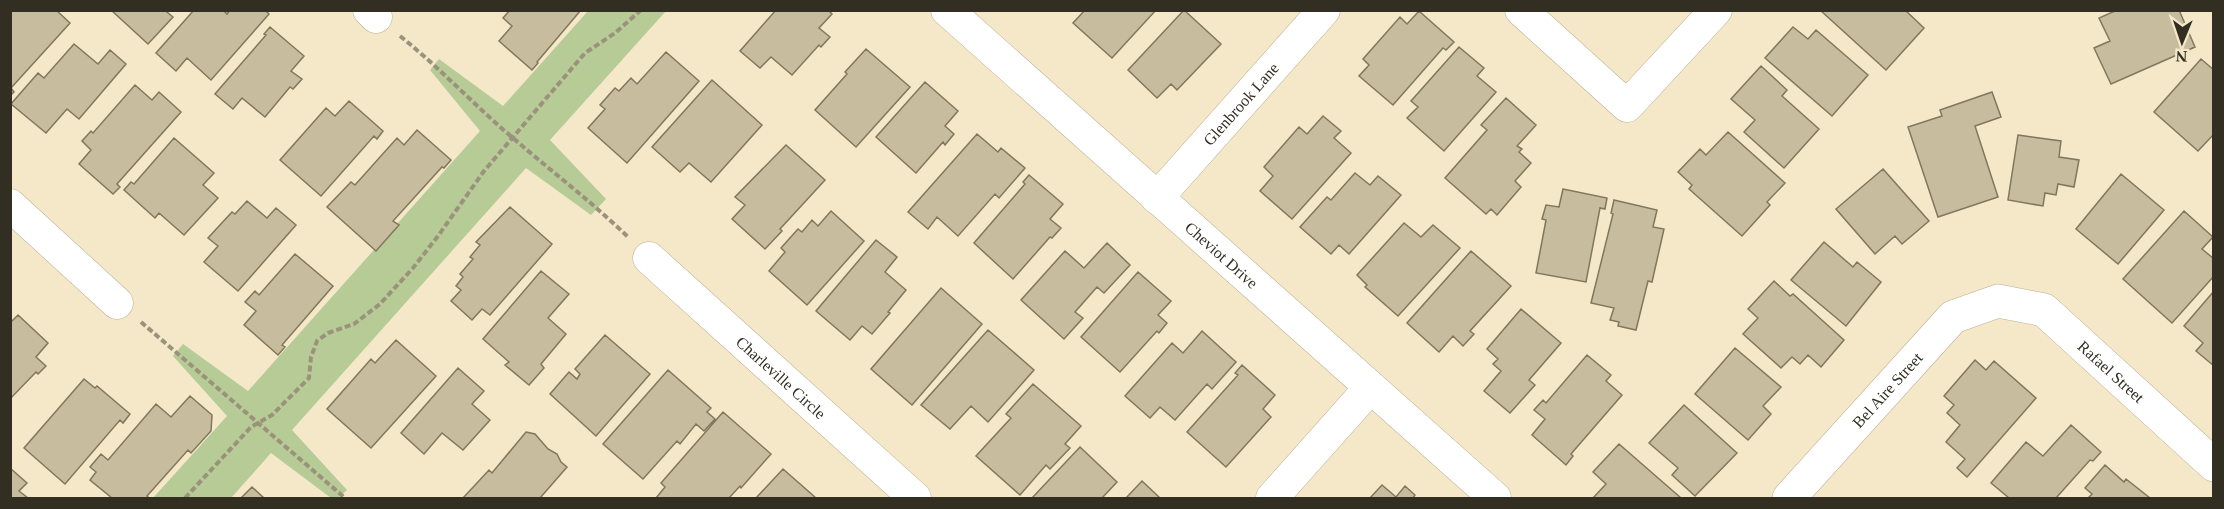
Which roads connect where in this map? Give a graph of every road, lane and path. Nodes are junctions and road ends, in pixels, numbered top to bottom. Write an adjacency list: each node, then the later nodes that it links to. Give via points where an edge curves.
1 (641, 10): 7 (path, via 585,53)
2 (947, 10): 8 (street, Cheviot Drive)
3 (1324, 10): 8 (street, Glenbrook Lane)
4 (1521, 10): 5 (street, via 1627,106)
5 (1716, 10)
6 (372, 14): 7 (path, via 426,57)
7 (513, 138): 10 (path, via 606,215); 14 (path, via 413,268 380,304 354,324 317,341 310,357 309,378 272,415)
8 (1157, 198): 13 (street, Cheviot Drive)
9 (10, 206): 12 (street)
10 (649, 258): 18 (street, Charleville Circle)
11 (1998, 301): 15 (street, Rafael Street, via 2043,310); 21 (street, Bel Aire Street, via 1953,317)
12 (117, 303): 14 (path)
13 (1370, 388): 19 (street); 20 (street, Cheviot Drive)
14 (257, 424): 16 (path); 17 (path)
15 (2214, 465)
16 (185, 498)
17 (345, 498)
18 (915, 498)
19 (1272, 498)
20 (1495, 498)
21 (1789, 498)

